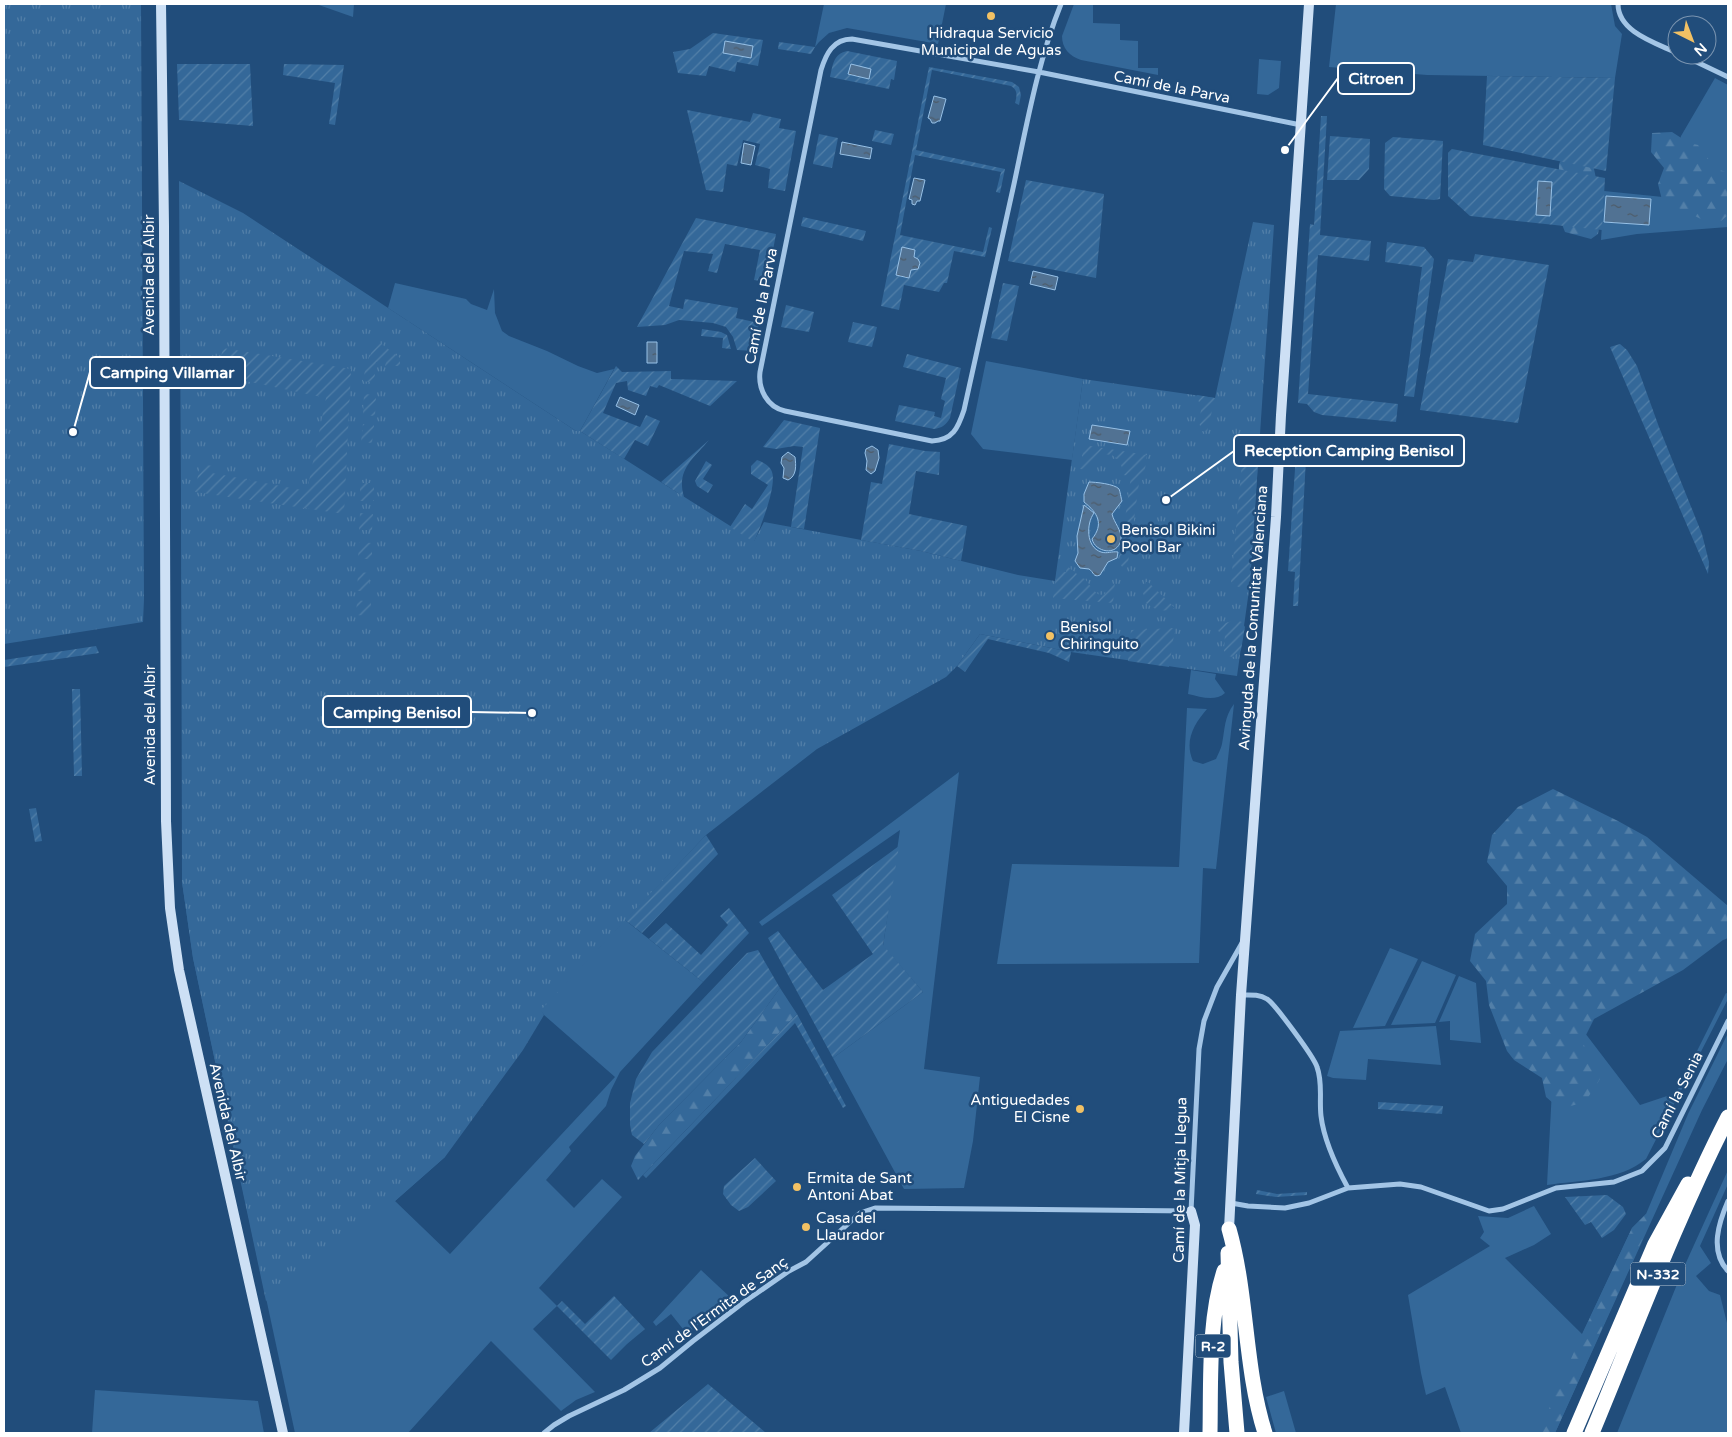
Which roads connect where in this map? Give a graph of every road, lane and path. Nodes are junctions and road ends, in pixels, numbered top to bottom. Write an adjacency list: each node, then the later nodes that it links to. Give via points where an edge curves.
1 (161, 4): 22 (street, Avenida del Albir, via 166,812 170,908 194,1042)
2 (1061, 4): 7 (street, Camí de la Parva, via 1047,38)
3 (1309, 4): 9 (street, Avinguda de la Comunitat Valenciana)
4 (1618, 4): 5 (street, via 1623,21 1636,33)
5 (1667, 47)
6 (1703, 65): 8 (street)
7 (1039, 72): 7 (street, Camí de la Parva, via 964,410 956,430 941,440 932,440 785,411 773,405 759,383 760,372 821,70 830,49 834,44 852,38); 9 (street, Camí de la Parva)
8 (1728, 77)
9 (1300, 125): 10 (street, Avinguda de la Comunitat Valenciana, via 1275,527)
10 (1244, 938): 11 (street, Avinguda de la Comunitat Valenciana); 18 (street, Camí de la Mitja Llegua, via 1217,988 1204,1021 1199,1049)
11 (1241, 995): 15 (street, via 1257,995 1269,1000 1311,1055 1320,1078 1322,1124); 17 (street, Avinguda de la Comunitat Valenciana)
12 (1728, 1022): 15 (street, Camí la Senia, via 1665,1148 1642,1171 1614,1182 1556,1188 1503,1209 1489,1210 1414,1186)
13 (1728, 1117): 14 (highway, N-332)
14 (1712, 1150): 28 (highway, via 1684,1189 1654,1244); 29 (highway, N-332)
15 (1348, 1188): 17 (street, Camí la Senia, via 1285,1208)
16 (1728, 1200): 21 (street, via 1716,1242)
17 (1229, 1203): 19 (street, Avinguda de la Comunitat Valenciana)
18 (1191, 1211): 23 (street, Camí de l'Ermita de Sanç, via 875,1208 860,1213 806,1262 692,1341 660,1368 624,1390 569,1416); 24 (street, Camí de la Mitja Llegua, via 1195,1225)
19 (1229, 1229): 20 (highway); 27 (highway, via 1239,1273 1252,1383)
20 (1228, 1260): 25 (highway, R-2, via 1214,1318); 26 (highway)
21 (1728, 1271)
22 (283, 1433)
23 (544, 1433)
24 (1184, 1433)
25 (1210, 1433)
26 (1237, 1433)
27 (1265, 1433)
28 (1574, 1433)
29 (1592, 1433)

